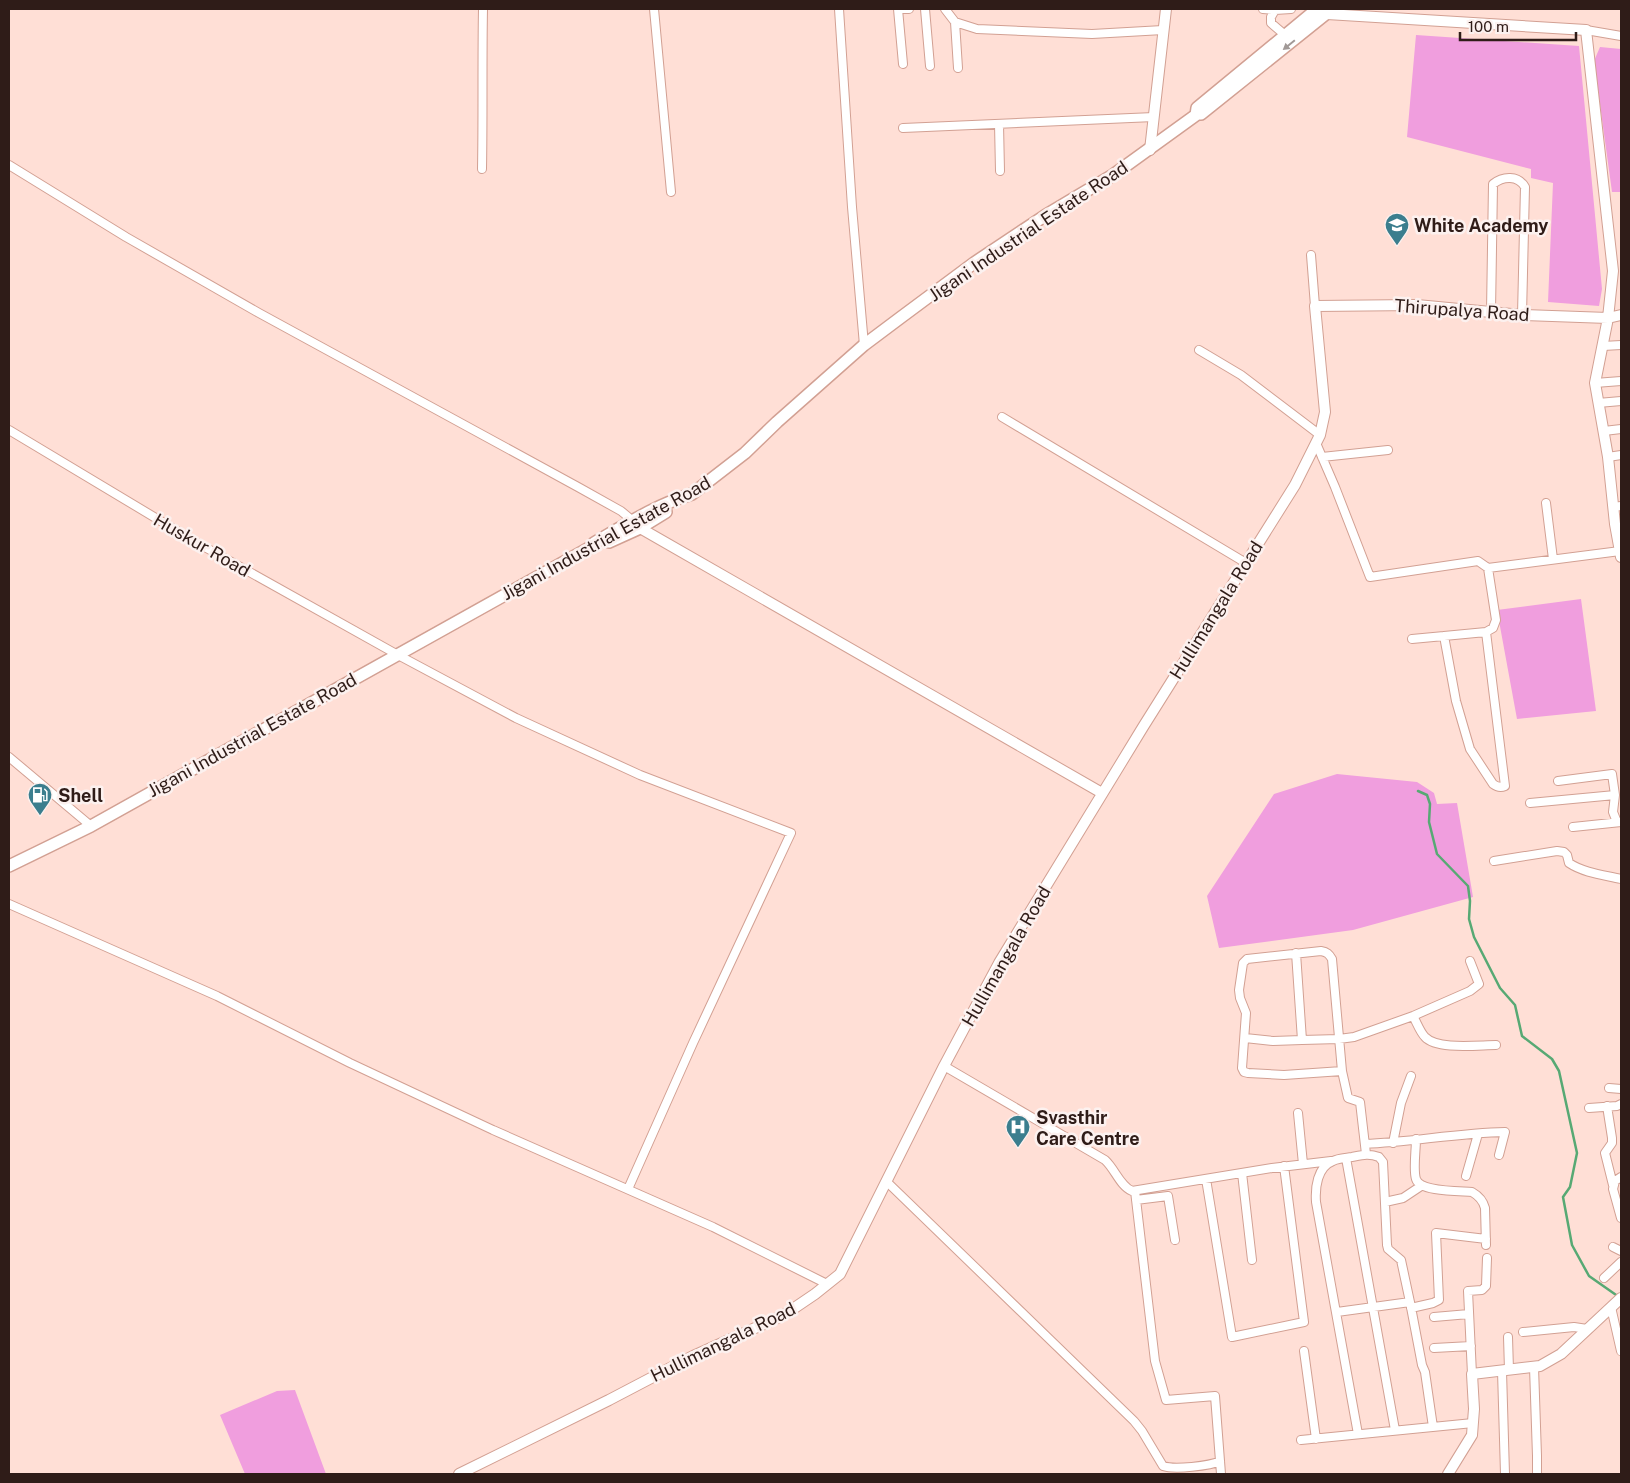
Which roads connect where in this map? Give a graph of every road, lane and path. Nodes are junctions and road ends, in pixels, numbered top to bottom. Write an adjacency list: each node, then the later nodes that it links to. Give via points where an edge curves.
1 (483, 9): 27 (street)
2 (654, 9): 29 (street)
3 (839, 9): 36 (street)
4 (898, 9): 5 (street); 18 (street)
5 (909, 9)
6 (925, 9): 19 (street)
7 (945, 9): 13 (street)
8 (1166, 9): 14 (street)
9 (1263, 9): 11 (street)
10 (1291, 9): 11 (street)
11 (1275, 10): 16 (street, via 1271,22)
12 (1324, 10): 15 (street); 16 (main road, Jigani Industrial Estate Road); 22 (main road, one-way to 22, via 1215,105)
13 (955, 22): 14 (street, via 977,29 1092,34); 20 (street)
14 (1163, 30): 21 (street)
15 (1586, 30): 17 (street); 35 (street, via 1612,271)
16 (1285, 35): 22 (main road, Jigani Industrial Estate Road, via 1198,108)
17 (1621, 36)
18 (903, 64)
19 (930, 66)
20 (958, 68)
21 (1154, 116): 23 (street); 25 (street)
22 (1196, 116): 25 (main road, Jigani Industrial Estate Road)
23 (999, 124): 24 (street); 28 (street)
24 (903, 128)
25 (1150, 150): 36 (main road, Jigani Industrial Estate Road, via 974,263)
26 (9, 165): 55 (street, via 142,247 578,486 621,511)
27 (482, 169)
28 (1000, 171)
29 (671, 192)
30 (1310, 255): 31 (street, Hullimangala Road)
31 (1315, 306): 32 (street, Thirupalya Road, via 1417,305); 48 (street, Hullimangala Road, via 1325,412)
32 (1491, 312): 33 (street, Thirupalya Road); 33 (street, via 1493,184 1504,178 1517,178 1525,187)
33 (1522, 315): 35 (street, Thirupalya Road)
34 (1621, 315): 35 (street, Thirupalya Road)
35 (1608, 318): 38 (street)
36 (864, 345): 55 (main road, Jigani Industrial Estate Road, via 745,453 683,502)
37 (1621, 345): 38 (street)
38 (1602, 346): 41 (street)
39 (1199, 350): 48 (street, via 1241,375)
40 (1621, 381): 41 (street)
41 (1595, 383): 43 (street)
42 (1621, 401): 43 (street)
43 (1598, 403): 47 (street)
44 (1002, 417): 58 (street)
45 (1621, 428): 47 (street)
46 (9, 430): 63 (street, Huskur Road, via 194,541)
47 (1604, 431): 52 (street)
48 (1318, 439): 51 (street); 58 (street, Hullimangala Road, via 1295,485)
49 (1388, 450): 51 (street)
50 (1621, 455): 52 (street)
51 (1322, 457): 59 (street, via 1370,578 1478,561)
52 (1608, 457): 54 (street)
53 (1546, 502): 57 (street)
54 (1617, 506): 56 (street)
55 (636, 524): 63 (main road, Jigani Industrial Estate Road); 66 (street)
56 (1621, 555): 57 (street)
57 (1553, 559): 59 (street)
58 (1246, 563): 66 (street, Hullimangala Road)
59 (1488, 568): 60 (street, via 1496,620 1493,628)
60 (1486, 632): 61 (street); 61 (street, via 1505,786 1502,787 1493,784 1470,749 1456,701)
61 (1444, 636): 62 (street)
62 (1412, 638)
63 (398, 655): 70 (main road, Jigani Industrial Estate Road); 109 (street, Huskur Road, via 516,718 640,775 791,833)
64 (9, 757): 70 (street)
65 (1558, 781): 67 (street, via 1612,774)
66 (1102, 793): 83 (street, Hullimangala Road, via 999,963)
67 (1614, 795): 68 (street); 69 (street, via 1613,812)
68 (1530, 803)
69 (1619, 822): 71 (street)
70 (91, 826): 73 (main road, Jigani Industrial Estate Road)
71 (1573, 826)
72 (1494, 861): 74 (street, via 1557,851 1564,852 1569,863 1576,867)
73 (9, 866)
74 (1621, 879)
75 (9, 904): 109 (street, via 217,996 360,1068)
76 (1296, 953): 79 (street, via 1252,957 1243,963 1239,993 1246,1010); 80 (street, via 1321,951 1330,955); 81 (street)
77 (1470, 961): 78 (street, via 1478,984 1475,987)
78 (1413, 1016): 80 (street, via 1369,1033); 82 (street, via 1424,1036 1432,1042)
79 (1245, 1038): 81 (street); 84 (street, via 1244,1072 1284,1075)
80 (1339, 1039): 81 (street); 84 (street)
81 (1302, 1040)
82 (1496, 1045)
83 (944, 1066): 106 (street, Hullimangala Road); 110 (street, via 1104,1160 1124,1186)
84 (1342, 1071): 95 (street, via 1348,1098 1360,1102)
85 (1411, 1076): 94 (street)
86 (1609, 1088): 87 (street)
87 (1621, 1089)
88 (1621, 1104): 89 (street)
89 (1607, 1106): 90 (street); 107 (street, via 1612,1143 1604,1153)
90 (1589, 1108)
91 (1298, 1113): 100 (street)
92 (1478, 1134): 93 (street); 97 (street, via 1505,1132); 103 (street)
93 (1416, 1139): 94 (street); 108 (street, via 1415,1176)
94 (1393, 1143): 95 (street)
95 (1365, 1144): 96 (street)
96 (1366, 1154): 98 (street); 112 (street, via 1373,1154 1383,1162)
97 (1499, 1155)
98 (1346, 1158): 99 (street); 124 (street)
99 (1333, 1160): 100 (street); 125 (street, via 1321,1171 1315,1193)
100 (1303, 1164): 101 (street)
101 (1284, 1166): 102 (street); 105 (street, via 1304,1322 1232,1336)
102 (1242, 1173): 105 (street); 118 (street)
103 (1466, 1176)
104 (1621, 1177): 107 (street)
105 (1206, 1179): 110 (street)
106 (886, 1180): 121 (street, Hullimangala Road, via 840,1274); 144 (street, via 1134,1421 1163,1466 1170,1468)
107 (1613, 1185): 113 (street)
108 (1420, 1186): 112 (street, via 1403,1198); 123 (street, via 1477,1195 1485,1208 1486,1242 1436,1233 1439,1300)
109 (628, 1189): 121 (street)
110 (1135, 1191): 111 (street)
111 (1136, 1200): 114 (street, via 1168,1196); 144 (street, via 1155,1361 1166,1400 1215,1396)
112 (1386, 1202): 123 (street, via 1387,1245 1401,1260)
113 (1621, 1218)
114 (1175, 1240)
115 (1613, 1247): 116 (street)
116 (1621, 1251)
117 (1487, 1258): 126 (street, via 1486,1286 1482,1290 1468,1292)
118 (1252, 1260)
119 (1621, 1262): 120 (street)
120 (1604, 1278)
121 (828, 1284): 145 (street, Hullimangala Road, via 784,1315 693,1356)
122 (1617, 1302): 128 (street); 134 (street)
123 (1410, 1305): 124 (street); 139 (street)
124 (1373, 1307): 125 (street); 140 (street)
125 (1337, 1312): 141 (street)
126 (1469, 1314): 127 (street); 131 (street)
127 (1434, 1317)
128 (1587, 1329): 129 (street, via 1574,1327); 135 (street, via 1561,1354)
129 (1523, 1332)
130 (1508, 1337): 136 (street)
131 (1471, 1346): 132 (street); 137 (street)
132 (1434, 1348)
133 (1304, 1351): 142 (street)
134 (1621, 1351)
135 (1534, 1367): 136 (street); 149 (street)
136 (1505, 1370): 137 (street); 148 (street)
137 (1472, 1374): 138 (street)
138 (1473, 1423): 139 (street); 147 (street, via 1472,1435)
139 (1433, 1427): 140 (street)
140 (1395, 1430): 141 (street)
141 (1358, 1434): 142 (street)
142 (1316, 1438): 143 (street)
143 (1301, 1440)
144 (1220, 1461): 146 (street)
145 (459, 1474)
146 (1221, 1474)
147 (1448, 1474)
148 (1504, 1474)
149 (1537, 1474)

